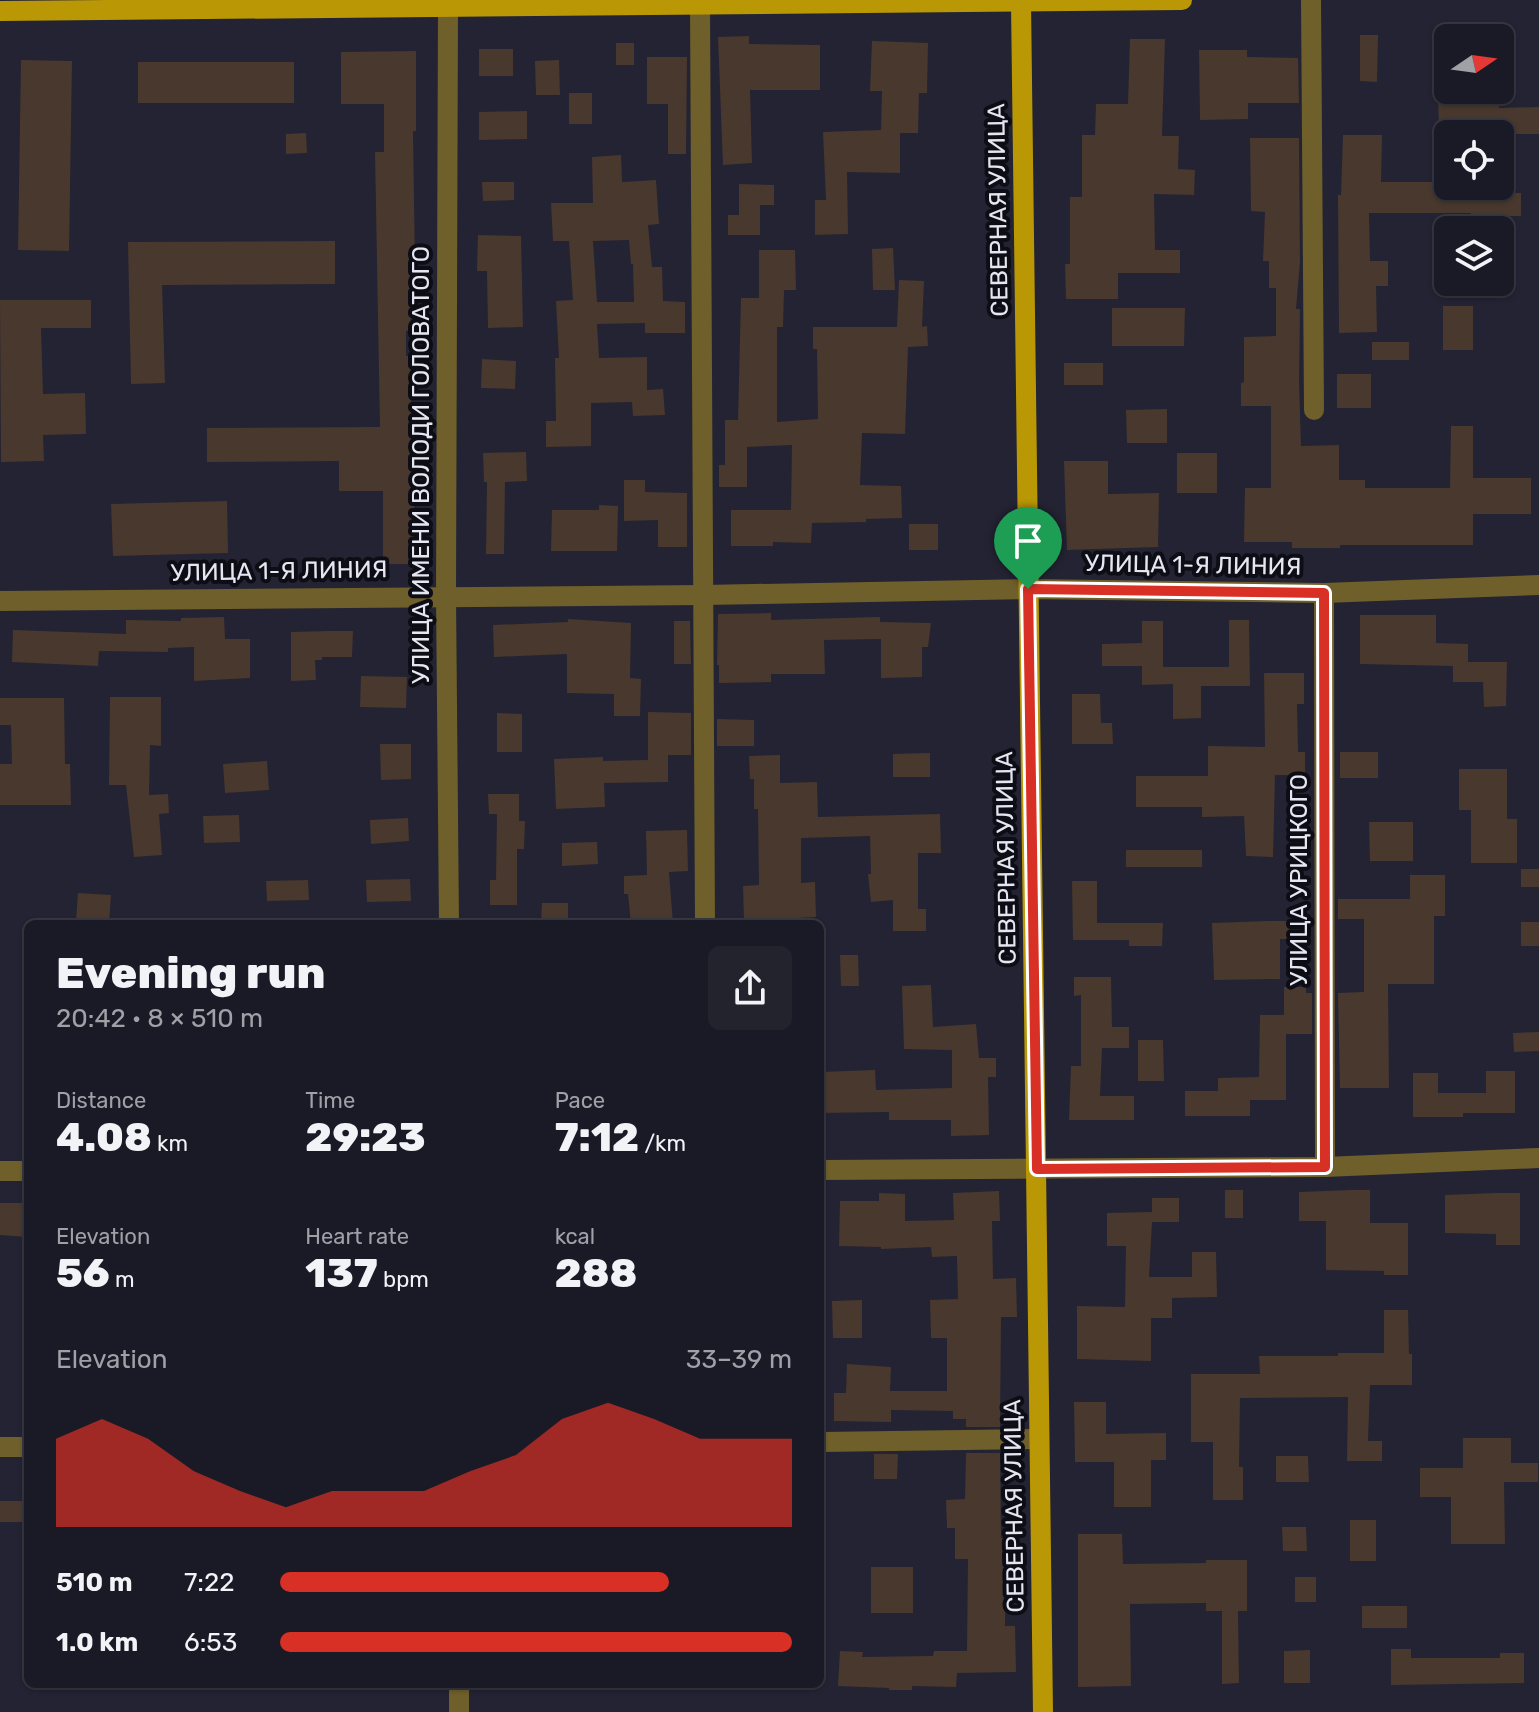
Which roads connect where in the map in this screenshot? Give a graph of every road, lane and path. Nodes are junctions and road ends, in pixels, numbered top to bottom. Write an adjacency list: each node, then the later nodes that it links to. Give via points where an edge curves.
1 (1182, 0): 3 (main road)
2 (1311, 0): 7 (street)
3 (1021, 3): 4 (main road); 9 (main road, СЕВЕРНАЯ УЛИЦА)
4 (700, 5): 5 (main road); 12 (street)
5 (448, 7): 6 (main road); 11 (street, УЛИЦА ИМЕНИ ВОЛОДИ ГОЛОВАТОГО)
6 (0, 11)
7 (1314, 410)
8 (1539, 585): 10 (street, УЛИЦА 1-Я ЛИНИЯ)
9 (1028, 589): 10 (street, УЛИЦА 1-Я ЛИНИЯ); 12 (street, УЛИЦА 1-Я ЛИНИЯ); 18 (main road, СЕВЕРНАЯ УЛИЦА)
10 (1324, 593): 17 (street, УЛИЦА УРИЦКОГО)
11 (446, 595): 12 (street, УЛИЦА 1-Я ЛИНИЯ); 13 (street, УЛИЦА 1-Я ЛИНИЯ); 14 (street, УЛИЦА ИМЕНИ ВОЛОДИ ГОЛОВАТОГО)
12 (703, 595): 15 (street)
13 (0, 601)
14 (449, 920)
15 (705, 920)
16 (1539, 1158): 17 (street)
17 (1325, 1167): 18 (street)
18 (1037, 1169): 19 (street); 22 (main road, СЕВЕРНАЯ УЛИЦА)
19 (824, 1170)
20 (0, 1171): 21 (street)
21 (24, 1171)
22 (1039, 1439): 23 (street); 28 (main road, СЕВЕРНАЯ УЛИЦА)
23 (824, 1442)
24 (0, 1447): 25 (street)
25 (24, 1447)
26 (459, 1688): 27 (street)
27 (459, 1712)
28 (1043, 1712)

